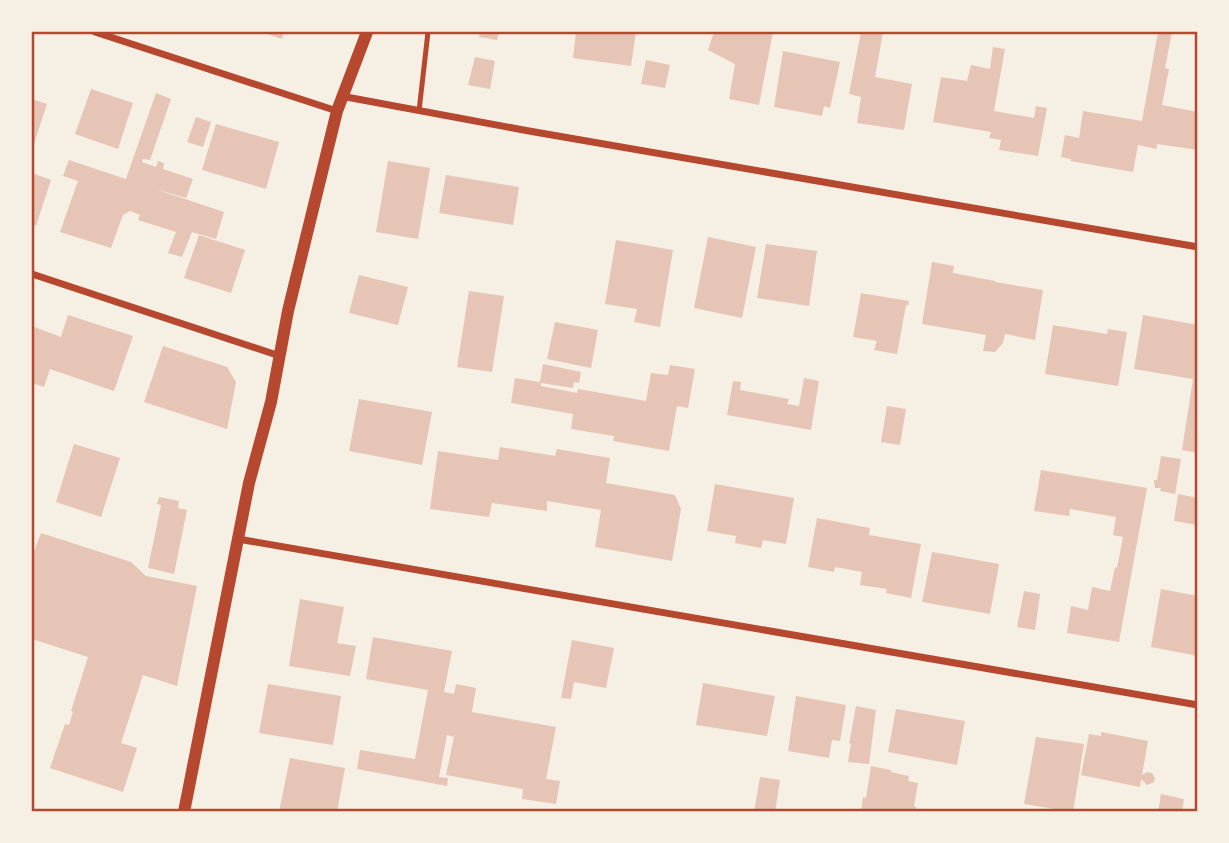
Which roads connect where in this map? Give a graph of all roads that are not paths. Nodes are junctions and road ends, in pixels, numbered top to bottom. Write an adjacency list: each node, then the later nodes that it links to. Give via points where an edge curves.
1 (95, 32): 5 (street)
2 (367, 32): 4 (street)
3 (428, 32): 6 (lane)
4 (341, 96): 5 (street); 6 (street)
5 (337, 111): 9 (street)
6 (418, 111): 7 (street)
7 (1198, 247)
8 (32, 274): 9 (street)
9 (281, 356): 10 (street)
10 (238, 539): 11 (street); 12 (street)
11 (1198, 705)
12 (184, 811)

